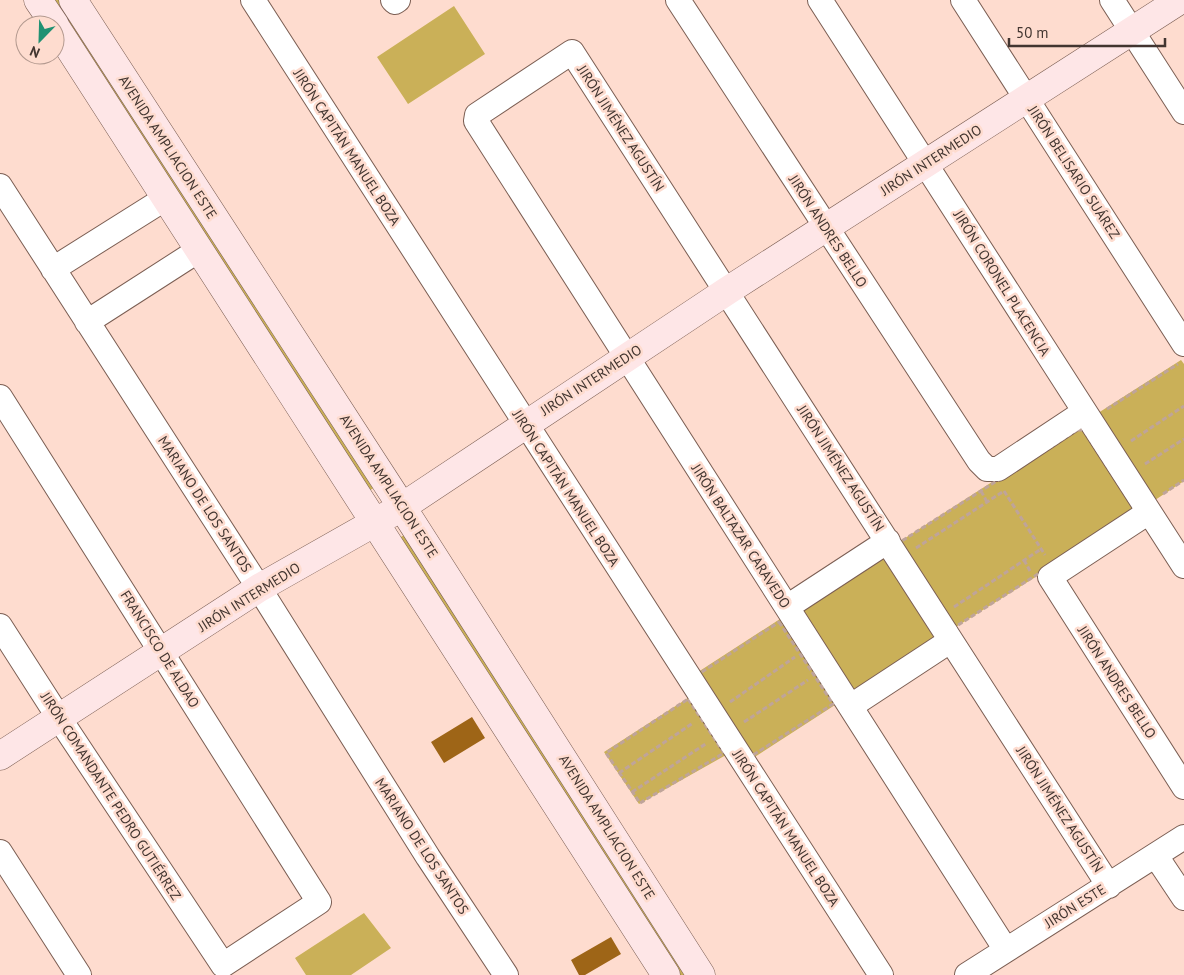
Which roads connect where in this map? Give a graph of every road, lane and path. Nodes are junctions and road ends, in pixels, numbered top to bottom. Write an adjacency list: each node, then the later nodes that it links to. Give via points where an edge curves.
1 (38, 0): 9 (main road, AVENIDA AMPLIACION ESTE)
2 (72, 0): 38 (main road, AVENIDA AMPLIACION ESTE)
3 (253, 0): 28 (street, JIRÓN CAPITÁN MANUEL BOZA)
4 (678, 0): 18 (street, JIRÓN ANDRES BELLO)
5 (820, 0): 15 (street, JIRÓN CORONEL PLACENCIA)
6 (963, 0): 12 (street, JIRÓN BELISARIO SUÁREZ)
7 (1112, 0): 10 (street)
8 (1180, 0): 10 (main road, JIRÓN INTERMEDIO)
9 (48, 15)
10 (1132, 30): 12 (main road, JIRÓN INTERMEDIO); 13 (street)
11 (65, 41): 17 (main road, AVENIDA AMPLIACION ESTE)
12 (1026, 99): 15 (main road, JIRÓN INTERMEDIO); 23 (street, JIRÓN BELISARIO SUÁREZ)
13 (1184, 112)
14 (476, 121): 21 (street, JIRÓN JIMÉNEZ AGUSTÍN, via 477,115 572,52); 24 (street, JIRÓN BALTAZAR CARAVEDO)
15 (927, 164): 18 (main road, JIRÓN INTERMEDIO); 27 (street, JIRÓN CORONEL PLACENCIA)
16 (0, 186): 20 (street, MARIANO DE LOS SANTOS)
17 (166, 198): 19 (main road, AVENIDA AMPLIACION ESTE); 20 (street)
18 (826, 227): 21 (main road, JIRÓN INTERMEDIO); 27 (street, JIRÓN ANDRES BELLO, via 987,469 998,469)
19 (199, 250): 22 (street); 39 (main road, AVENIDA AMPLIACION ESTE)
20 (53, 268): 22 (street, MARIANO DE LOS SANTOS)
21 (727, 291): 24 (main road, JIRÓN INTERMEDIO); 40 (street, JIRÓN JIMÉNEZ AGUSTÍN)
22 (87, 322): 44 (street, MARIANO DE LOS SANTOS)
23 (1182, 353): 27 (path)
24 (626, 358): 28 (main road, JIRÓN INTERMEDIO); 46 (street, JIRÓN BALTAZAR CARAVEDO)
25 (3, 406): 49 (street, FRANCISCO DE ALDAO)
26 (1184, 406): 30 (path)
27 (1095, 411): 37 (street, JIRÓN CORONEL PLACENCIA)
28 (524, 424): 38 (main road, JIRÓN INTERMEDIO); 75 (street, JIRÓN CAPITÁN MANUEL BOZA)
29 (1184, 438): 31 (path)
30 (1128, 443)
31 (1143, 466)
32 (998, 480): 34 (path); 35 (path); 43 (path, via 1077,430 1084,430 1134,508 1133,513)
33 (1184, 480): 37 (path)
34 (981, 491): 36 (path); 40 (path)
35 (1004, 491): 36 (path); 41 (path)
36 (987, 502): 40 (path)
37 (1155, 504): 42 (street, JIRÓN CORONEL PLACENCIA); 43 (street)
38 (402, 507): 39 (main road, JIRÓN INTERMEDIO); 74 (main road, AVENIDA AMPLIACION ESTE)
39 (376, 523): 44 (main road, JIRÓN INTERMEDIO); 73 (main road, AVENIDA AMPLIACION ESTE)
40 (897, 547): 46 (street); 48 (street, JIRÓN JIMÉNEZ AGUSTÍN)
41 (1041, 549): 43 (path); 45 (path)
42 (1184, 566)
43 (1051, 571): 48 (path); 62 (street, JIRÓN ANDRES BELLO)
44 (259, 588): 49 (main road, JIRÓN INTERMEDIO); 72 (street, MARIANO DE LOS SANTOS)
45 (943, 614)
46 (783, 615): 51 (path); 53 (street, JIRÓN BALTAZAR CARAVEDO)
47 (0, 626): 55 (street, JIRÓN COMANDANTE PEDRO GUTIÉRREZ)
48 (951, 635): 53 (street); 67 (street, JIRÓN JIMÉNEZ AGUSTÍN)
49 (162, 652): 55 (main road, JIRÓN INTERMEDIO); 70 (street, FRANCISCO DE ALDAO, via 319,902)
50 (800, 654): 54 (path)
51 (697, 675)
52 (815, 676): 57 (path)
53 (842, 705): 60 (path); 69 (street, JIRÓN BALTAZAR CARAVEDO)
54 (719, 709)
55 (59, 718): 59 (main road, JIRÓN INTERMEDIO); 70 (street, JIRÓN COMANDANTE PEDRO GUTIÉRREZ)
56 (700, 718): 58 (path); 61 (path); 61 (path, via 688,699 606,752)
57 (732, 730)
58 (714, 738): 63 (path); 63 (path, via 724,752 640,802)
59 (0, 756)
60 (750, 757)
61 (619, 772): 63 (path)
62 (1184, 787)
63 (632, 792)
64 (1184, 837): 66 (street, JIRÓN ESTE)
65 (0, 852): 71 (street)
66 (1156, 856): 67 (street, JIRÓN ESTE); 68 (street)
67 (1109, 886): 69 (street, JIRÓN ESTE)
68 (1184, 898)
69 (1006, 950): 76 (street, JIRÓN ESTE)
70 (223, 965)
71 (79, 975)
72 (506, 975)
73 (666, 975)
74 (700, 975)
75 (881, 975)
76 (967, 975)

